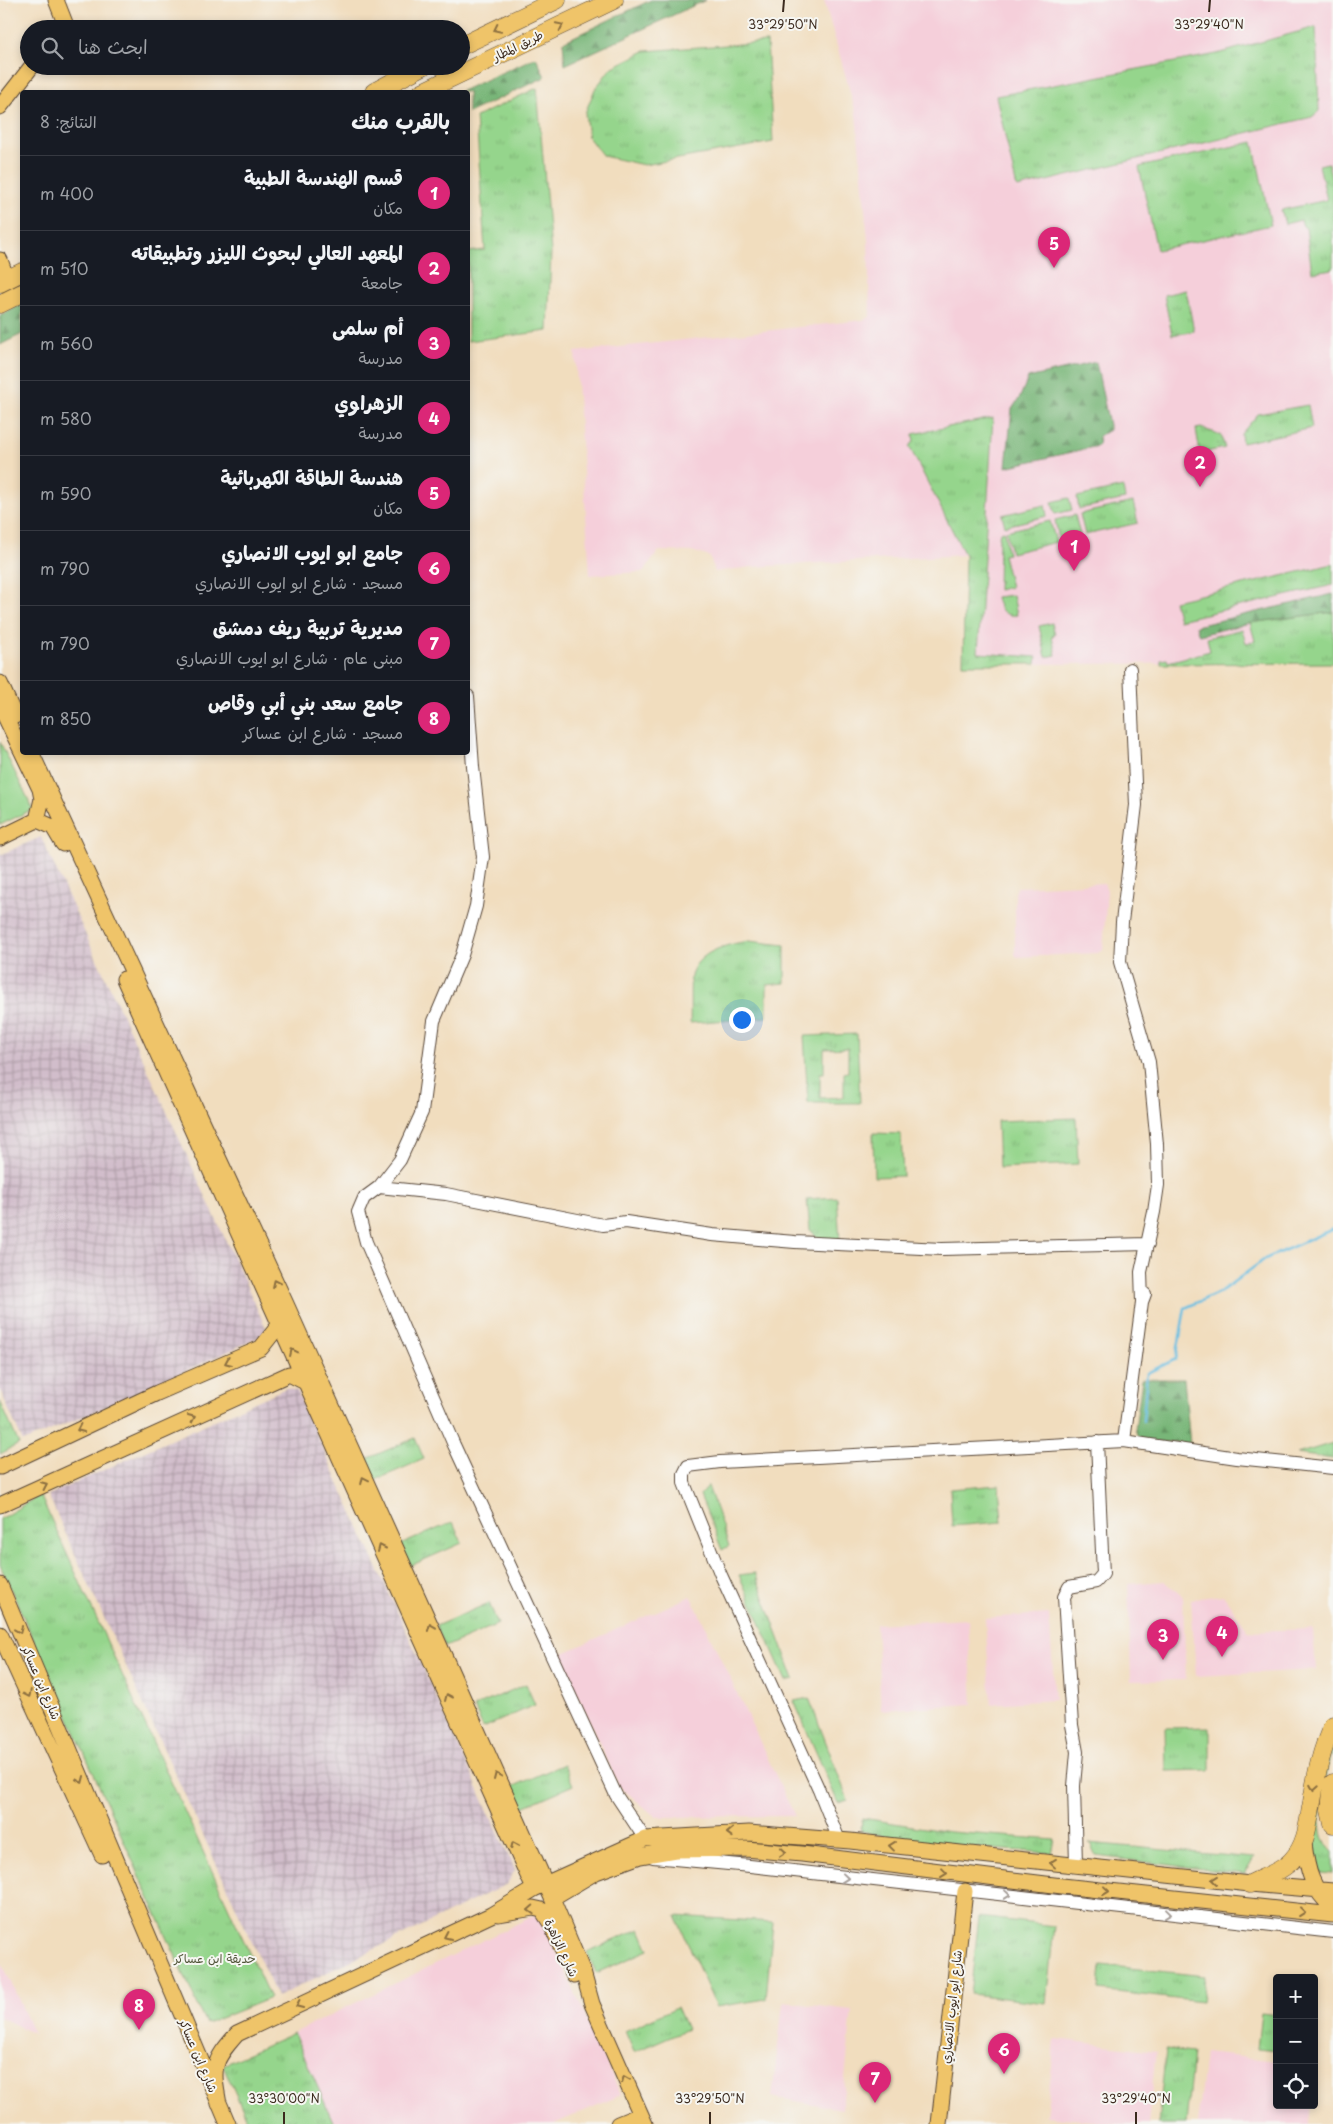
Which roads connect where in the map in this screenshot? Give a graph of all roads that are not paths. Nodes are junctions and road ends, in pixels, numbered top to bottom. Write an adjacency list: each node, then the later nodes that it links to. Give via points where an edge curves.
1 (56, 0): 4 (main road)
2 (557, 0): 5 (highway, طريق المطار, one-way to 5)
3 (614, 0): 6 (highway, طريق المطار, one-way to 3)
4 (64, 20)
5 (470, 42)
6 (470, 69)
7 (25, 75): 12 (main road)
8 (406, 75): 10 (highway)
9 (457, 75): 11 (highway, طريق المطار, one-way to 9)
10 (378, 90)
11 (426, 90)
12 (0, 107)
13 (0, 260): 14 (main road)
14 (10, 279)
15 (20, 294): 16 (highway)
16 (0, 304)
17 (1130, 669): 28 (street, via 1136,805 1120,962 1150,1072 1158,1185)
18 (0, 683): 21 (main road)
19 (0, 706): 22 (main road)
20 (470, 724): 27 (street, via 484,858 476,906 462,955 434,1021 422,1112 400,1160)
21 (20, 728)
22 (20, 748)
23 (24, 755): 25 (main road, via 40,789 42,799)
24 (32, 755): 49 (main road, one-way to 24, via 286,1304)
25 (37, 820): 26 (main road); 29 (main road, via 50,824 58,834)
26 (0, 838)
27 (379, 1186): 28 (street, via 446,1194 603,1225 626,1222 712,1236 942,1249); 41 (street, via 364,1198 358,1212 366,1242 454,1444 616,1795)
28 (1148, 1244): 31 (street, via 1149,1273 1142,1302)
29 (280, 1324): 30 (main road, one-way to 29); 33 (main road, one-way to 33, via 261,1348)
30 (307, 1383): 35 (main road, one-way to 30, via 289,1374); 49 (main road, one-way to 30)
31 (1124, 1441): 32 (street); 34 (street)
32 (1097, 1442): 42 (street, via 1006,1452 720,1462 688,1466 684,1483); 45 (street, via 1103,1574 1096,1582 1069,1587 1064,1597 1072,1725 1077,1752 1074,1779)
33 (0, 1467)
34 (1333, 1468)
35 (0, 1506)
36 (0, 1585): 58 (main road, شارع ابن عساكر, one-way to 58)
37 (0, 1634): 58 (main road, شارع ابن عساكر, one-way to 58, via 69,1780 206,2088)
38 (1333, 1725): 43 (highway, one-way to 43, via 1317,1772)
39 (1333, 1783): 40 (highway, via 1330,1810)
40 (1333, 1824)
41 (645, 1838): 42 (main road, one-way to 41, via 749,1833); 49 (main road)
42 (838, 1840): 45 (main road, one-way to 42)
43 (1304, 1844): 46 (highway, via 1288,1864); 48 (main road, via 1307,1867)
44 (640, 1856): 49 (main road); 50 (street, one-way to 50); 53 (main road, one-way to 53, via 675,1850 746,1849)
45 (1076, 1865): 46 (main road, one-way to 45)
46 (1250, 1884): 47 (main road)
47 (1276, 1886): 48 (main road); 53 (main road, via 1284,1893 1284,1902)
48 (1315, 1889): 51 (main road); 52 (main road)
49 (544, 1890): 54 (main road); 57 (main road, شارع الزاهرة, via 584,1972)
50 (965, 1891): 56 (street, one-way to 56); 62 (main road, شارع ابو ايوب الانصاري)
51 (1333, 1891)
52 (1333, 1908)
53 (1272, 1909): 55 (main road, one-way to 55)
54 (491, 1915): 57 (main road, شارع الزاهرة, one-way to 54, via 575,1978 542,1910 533,1908); 58 (main road, one-way to 58, via 238,2034 222,2051 216,2064 214,2076)
55 (1333, 1916)
56 (1333, 1932)
57 (592, 2004): 59 (main road, شارع الزاهرة, one-way to 57)
58 (219, 2104): 60 (main road)
59 (642, 2119): 61 (main road)
60 (228, 2124)
61 (618, 2124)
62 (939, 2124)

